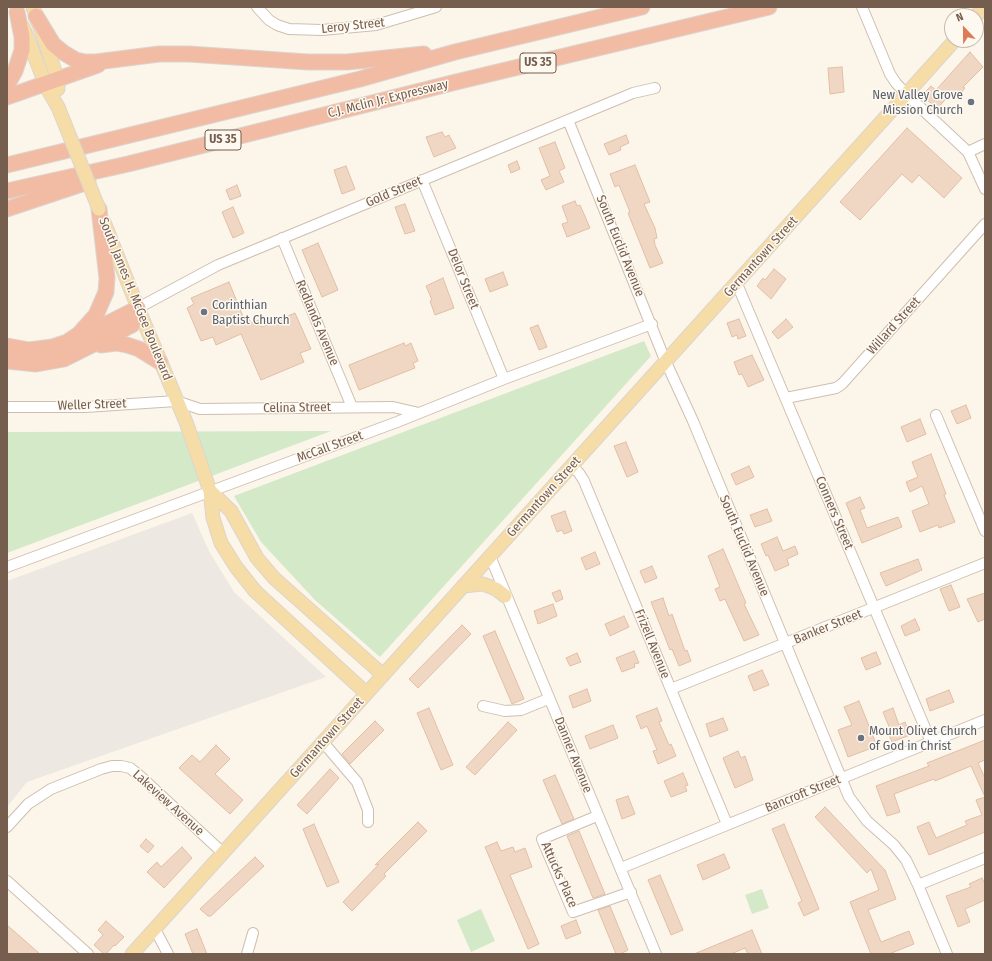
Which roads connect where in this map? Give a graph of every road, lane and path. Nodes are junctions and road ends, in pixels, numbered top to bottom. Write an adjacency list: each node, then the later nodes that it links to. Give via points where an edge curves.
1 (257, 7): 2 (street, Leroy Street, via 269,20 289,29 322,30 354,28 400,19)
2 (436, 7)
3 (642, 7): 9 (highway, C.J. Mclin Jr. Expressway / US 35)
4 (769, 7): 19 (highway, C.J. Mclin Jr. Expressway / US 35)
5 (862, 7): 14 (street, via 890,74)
6 (16, 10): 11 (main road, South James H. McGee Boulevard); 12 (highway, via 22,50)
7 (35, 12): 10 (highway, via 48,37 64,53 86,62); 11 (main road, South James H. McGee Boulevard)
8 (948, 48): 14 (main road, Germantown Street)
9 (455, 52): 10 (highway, via 348,62 184,54 159,54); 20 (highway, C.J. Mclin Jr. Expressway / US 35, via 353,81)
10 (107, 61): 11 (highway)
11 (52, 82): 15 (highway); 25 (main road, South James H. McGee Boulevard, bridge, via 58,107)
12 (7, 85)
13 (655, 88): 16 (street, Gold Street, via 633,92)
14 (906, 94): 18 (street); 28 (main road, Germantown Street)
15 (7, 97)
16 (568, 120): 21 (street, Gold Street); 30 (street, South Euclid Avenue)
17 (985, 144): 18 (street)
18 (968, 152): 22 (street)
19 (138, 161): 23 (highway, C.J. Mclin Jr. Expressway / US 35); 24 (highway, via 85,183)
20 (7, 165)
21 (422, 180): 27 (street, Gold Street); 37 (street, Delor Street)
22 (985, 189)
23 (7, 191)
24 (7, 209)
25 (99, 209): 29 (main road, South James H. McGee Boulevard); 31 (highway, via 107,278 106,292 102,306 91,322)
26 (985, 224): 38 (street, Willard Street, via 842,384 836,388)
27 (282, 238): 29 (street, Gold Street, via 218,265); 41 (street, Redlands Avenue)
28 (737, 284): 35 (main road, Germantown Street); 38 (street, Conners Street)
29 (138, 308): 31 (highway, via 106,326); 33 (highway, via 132,325); 36 (main road, South James H. McGee Boulevard)
30 (652, 324): 35 (street, South Euclid Avenue); 37 (street, McCall Street)
31 (67, 342): 32 (highway, via 39,350)
32 (7, 346)
33 (87, 349): 34 (highway, via 52,362 36,364); 36 (highway, via 107,344 127,345)
34 (7, 360)
35 (665, 360): 44 (main road, Germantown Street); 53 (street, South Euclid Avenue)
36 (160, 362): 39 (main road, South James H. McGee Boulevard)
37 (504, 379): 42 (street, McCall Street)
38 (786, 398): 52 (street, Conners Street)
39 (176, 401): 40 (street, Weller Street, via 85,407); 41 (street, Celina Street, via 200,409); 45 (main road, South James H. McGee Boulevard)
40 (7, 407)
41 (352, 407): 42 (street, Celina Street, via 393,407)
42 (419, 413): 45 (street, McCall Street)
43 (936, 415): 46 (street)
44 (572, 466): 47 (main road, Germantown Street); 55 (street, Frizell Avenue, via 584,481)
45 (210, 491): 49 (street, McCall Street); 54 (main road, South James H. McGee Boulevard, via 232,511 257,558 274,578); 56 (main road, South James H. McGee Boulevard, via 213,518 221,543 236,567 255,591)
46 (985, 531)
47 (490, 556): 50 (main road, Germantown Street); 51 (street, Danner Avenue)
48 (985, 563): 52 (street, Banker Street)
49 (7, 567)
50 (463, 586): 51 (main road, via 483,584); 54 (main road, Germantown Street)
51 (505, 596): 57 (street, Danner Avenue)
52 (874, 609): 53 (street, Banker Street); 61 (street, Conners Street)
53 (785, 644): 55 (street, Banker Street); 62 (street, South Euclid Avenue)
54 (383, 675): 56 (main road, Germantown Street)
55 (670, 689): 65 (street, Frizell Avenue)
56 (366, 694): 60 (main road, Germantown Street)
57 (548, 699): 58 (street, via 521,710 505,711); 63 (street, Danner Avenue)
58 (483, 706)
59 (985, 720): 61 (street, Bancroft Street)
60 (322, 742): 64 (street, via 357,782 368,810); 67 (main road, Germantown Street)
61 (931, 742): 62 (street, Bancroft Street)
62 (841, 778): 65 (street, Bancroft Street); 71 (street, South Euclid Avenue, via 857,810 900,852)
63 (597, 816): 69 (street, Danner Avenue); 72 (street, Attucks Place, via 542,839 573,912)
64 (368, 822)
65 (727, 824): 69 (street, Bancroft Street)
66 (7, 827): 67 (street, Lakeview Avenue, via 28,804 51,789 101,769 121,766 130,768 140,776)
67 (223, 853): 73 (main road, Germantown Street)
68 (985, 858): 71 (street)
69 (621, 868): 72 (street, Danner Avenue)
70 (7, 881): 75 (street)
71 (918, 885): 80 (street, South Euclid Avenue)
72 (631, 892): 79 (street, Danner Avenue)
73 (155, 929): 76 (main road, Germantown Street); 77 (street)
74 (253, 933): 78 (street)
75 (88, 954)
76 (132, 954)
77 (168, 954)
78 (248, 954)
79 (656, 954)
80 (947, 954)

